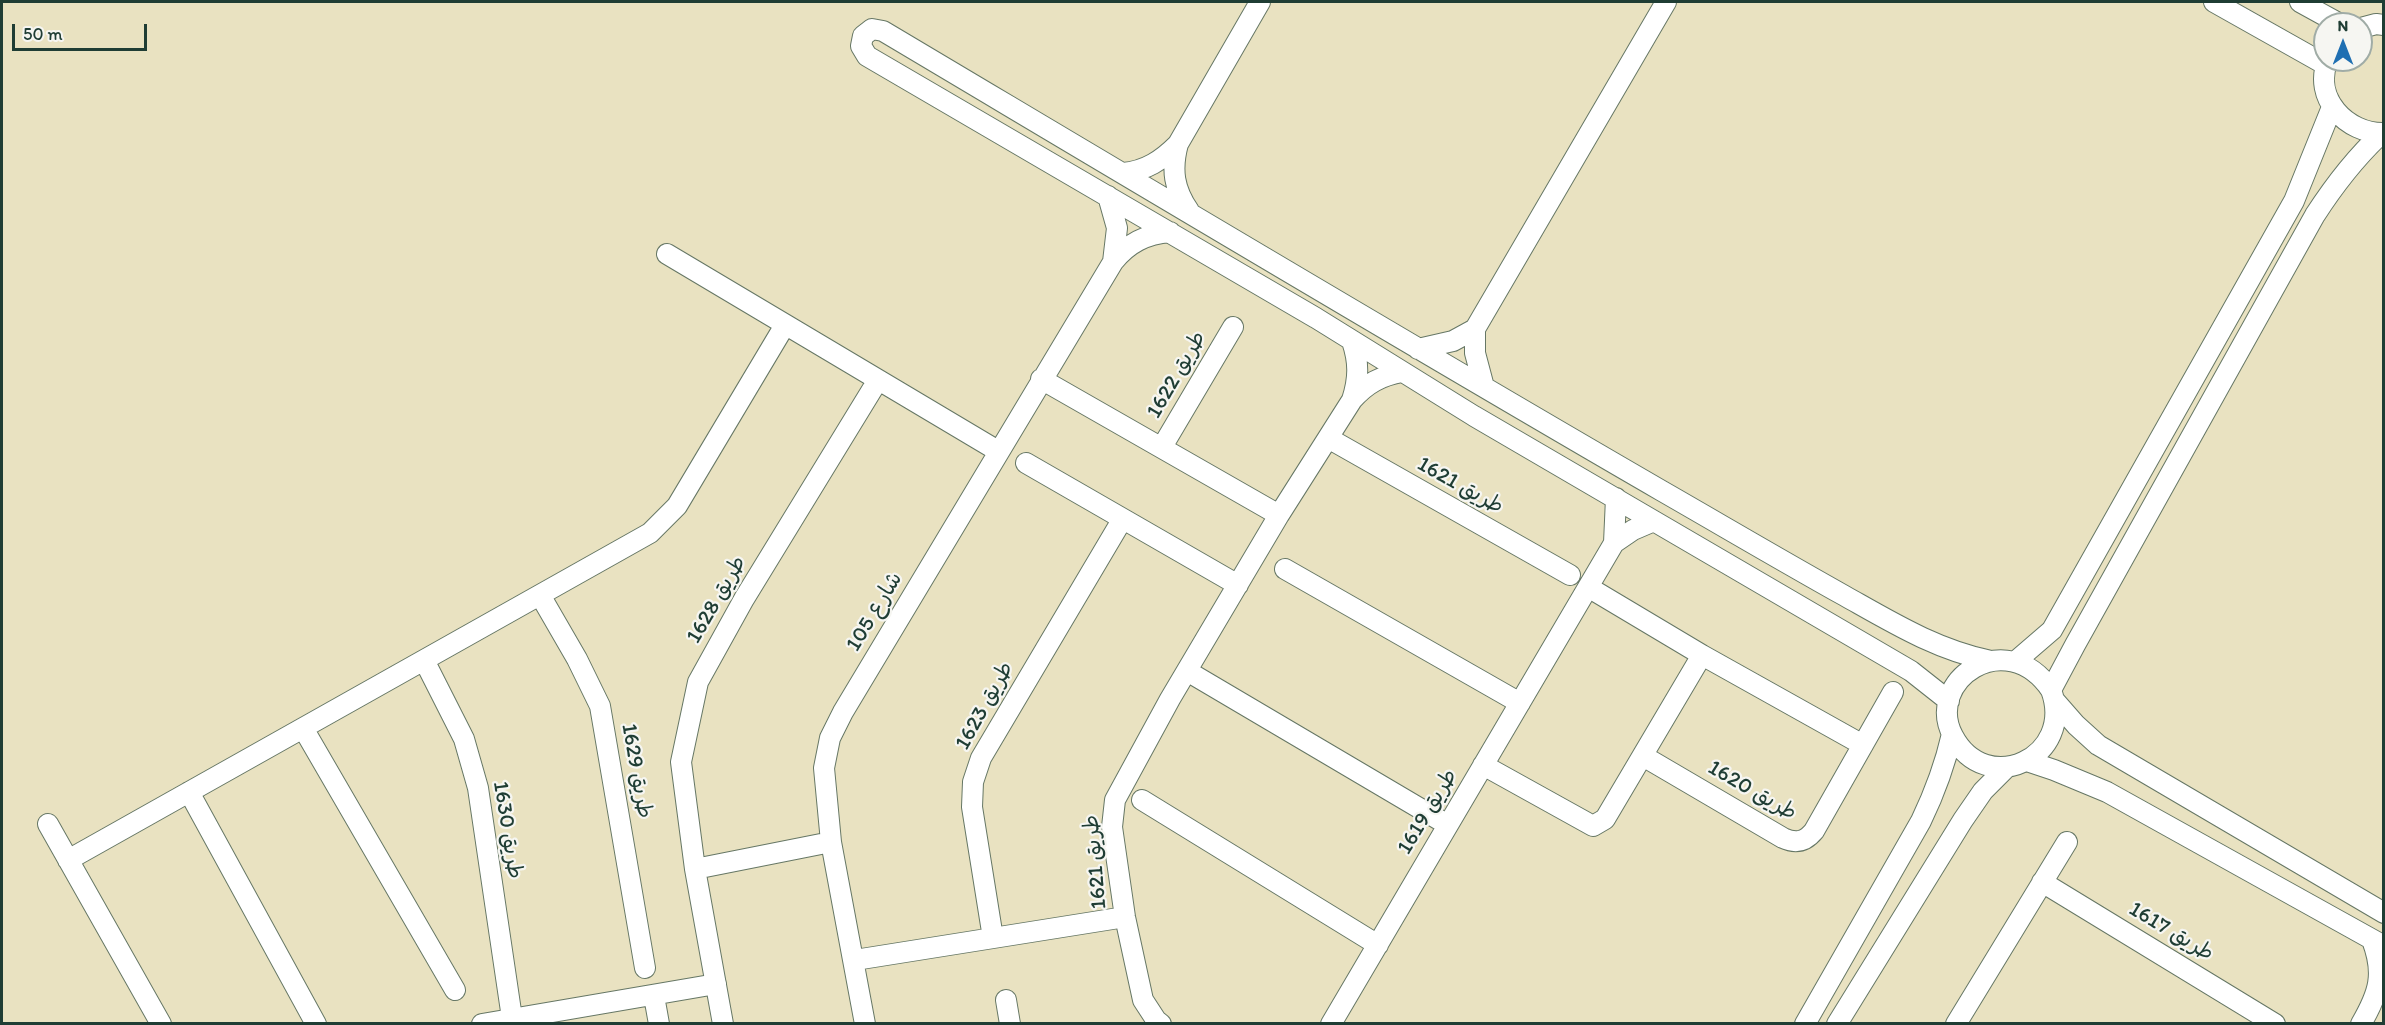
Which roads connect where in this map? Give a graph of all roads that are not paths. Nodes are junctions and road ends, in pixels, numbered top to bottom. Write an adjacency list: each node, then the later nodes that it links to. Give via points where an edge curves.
1 (1260, 2): 10 (street)
2 (1666, 2): 19 (street)
3 (2214, 2): 6 (street)
4 (2300, 2): 5 (street)
5 (2318, 12)
6 (2313, 55)
7 (2325, 72): 8 (street, via 2326,93)
8 (2332, 107): 9 (street, via 2345,122 2362,131); 44 (street, via 2294,201 2052,630)
9 (2383, 133): 47 (street, via 2358,154 2315,215)
10 (1178, 144): 11 (street, via 1147,168); 13 (street, via 1173,172)
11 (1123, 173): 12 (street, via 883,32 872,29 863,36 861,46 867,56); 13 (street)
12 (1108, 196): 14 (street); 16 (street, شارع 105, via 1117,228)
13 (1189, 212): 21 (street)
14 (1170, 232): 16 (street, شارع 105, via 1138,240); 20 (street)
15 (667, 254): 17 (street)
16 (1113, 262): 23 (street, شارع 105)
17 (785, 325): 24 (street); 40 (street, via 677,507 650,533)
18 (1233, 327): 28 (street, طريق 1622)
19 (1475, 329): 21 (street, via 1447,343); 25 (street, via 1475,353)
20 (1352, 341): 22 (street); 26 (street, طريق 1621, via 1358,370)
21 (1418, 349): 25 (street)
22 (1402, 372): 26 (street, طريق 1621, via 1374,380); 31 (street)
23 (1041, 379): 28 (street, طريق 1622); 29 (street, شارع 105)
24 (878, 380): 29 (street); 64 (street, طريق 1628, via 698,682 681,762)
25 (1484, 387): 43 (street, via 1920,638)
26 (1352, 399): 27 (street, طريق 1621)
27 (1328, 438): 32 (street, طريق 1621); 37 (street, طريق 1621)
28 (1162, 447): 32 (street, طريق 1622)
29 (998, 451): 61 (street, شارع 105, via 830,738 824,768)
30 (1026, 463): 33 (street)
31 (1616, 498): 34 (street); 35 (street, طريق 1619)
32 (1279, 515): 38 (street, طريق 1621)
33 (1122, 520): 38 (street); 68 (street, طريق 1623, via 981,758 972,807)
34 (1654, 521): 35 (street, طريق 1619); 48 (street, via 1911,671)
35 (1614, 543): 39 (street, طريق 1619)
36 (1285, 569): 49 (street)
37 (1570, 575)
38 (1238, 585): 45 (street, طريق 1621)
39 (1588, 587): 41 (street); 49 (street, طريق 1619)
40 (540, 595): 42 (street); 72 (street, طريق 1629, via 600,706)
41 (1702, 655): 52 (street); 53 (street)
42 (424, 660): 50 (street); 78 (street, طريق 1630, via 464,739 478,788)
43 (1991, 661): 44 (street); 48 (street, via 1972,668 1957,683)
44 (2016, 662): 47 (street, via 2042,678)
45 (1187, 671): 60 (street); 67 (street, طريق 1621, via 1115,800 1113,826)
46 (1893, 692): 52 (street, طريق 1620)
47 (2053, 696): 54 (street, via 2056,719 2051,736 2041,751); 66 (street, via 2098,745)
48 (1949, 701): 51 (street)
49 (1520, 703): 55 (street, طريق 1619)
50 (303, 728): 57 (street); 74 (street)
51 (1952, 735): 56 (street, via 1974,760); 88 (street, via 1935,793 1921,821)
52 (1863, 745): 53 (street, طريق 1620, via 1814,831 1800,842 1783,838)
53 (1643, 756): 55 (street, via 1605,819 1593,826)
54 (2027, 761): 56 (street); 69 (street, via 2107,792)
55 (1483, 765): 60 (street, طريق 1619)
56 (2007, 767): 89 (street, via 1973,805)
57 (189, 792): 63 (street); 80 (street)
58 (1142, 800): 70 (street)
59 (48, 824): 63 (street)
60 (1448, 825): 70 (street, طريق 1619)
61 (831, 842): 64 (street); 71 (street, شارع 105)
62 (2067, 842): 65 (street)
63 (68, 860): 79 (street)
64 (695, 869): 73 (street, طريق 1628)
65 (2042, 882): 90 (street); 91 (street, طريق 1617)
66 (2384, 913)
67 (1125, 916): 68 (street); 86 (street, طريق 1621, via 1143,1000)
68 (993, 938): 71 (street)
69 (2378, 943): 76 (street, via 2382,970)
70 (1378, 945): 87 (street, طريق 1619)
71 (855, 960): 84 (street, شارع 105)
72 (645, 968)
73 (716, 984): 75 (street); 83 (street, طريق 1628)
74 (455, 990)
75 (654, 996): 78 (street); 82 (street)
76 (2379, 996): 92 (street)
77 (1006, 1000): 85 (street)
78 (512, 1018): 81 (street)
79 (161, 1023)
80 (316, 1023)
81 (482, 1023)
82 (658, 1023)
83 (723, 1023)
84 (866, 1023)
85 (1010, 1023)
86 (1161, 1023)
87 (1331, 1023)
88 (1805, 1023)
89 (1838, 1023)
90 (1956, 1023)
91 (2275, 1023)
92 (2361, 1023)

